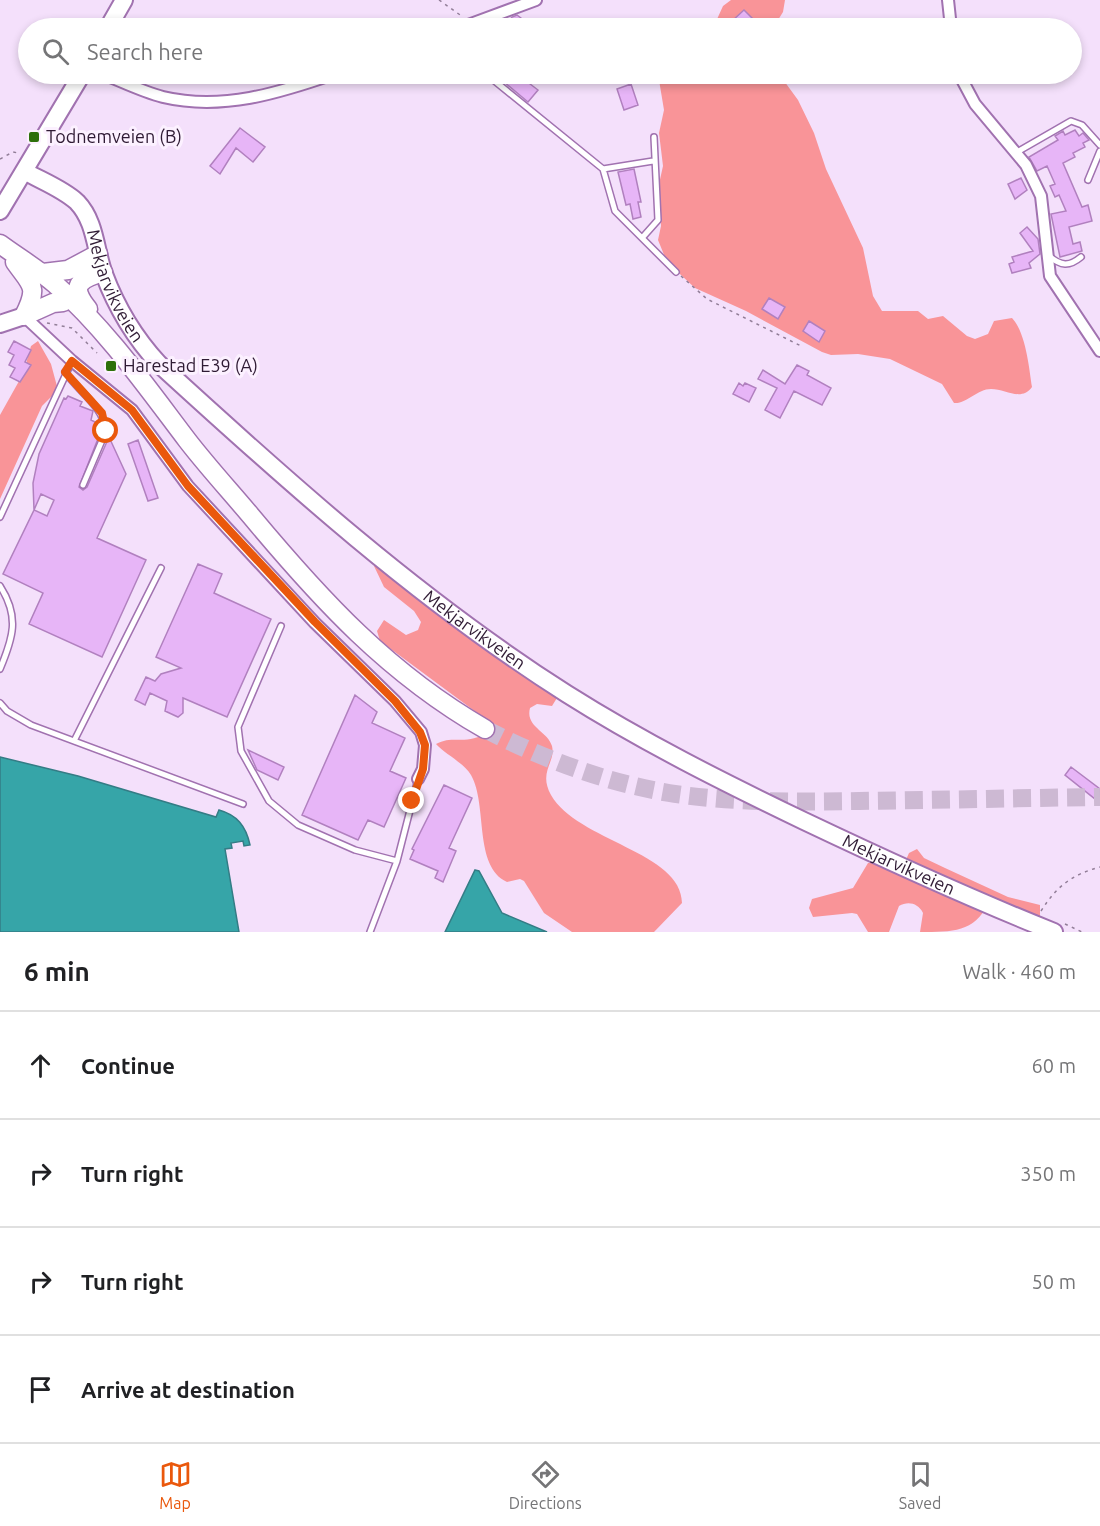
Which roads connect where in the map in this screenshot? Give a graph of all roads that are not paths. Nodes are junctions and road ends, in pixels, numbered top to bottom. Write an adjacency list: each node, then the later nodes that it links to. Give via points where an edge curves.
1 (124, 0): 4 (main road)
2 (536, 0): 5 (street)
3 (948, 0): 6 (street)
4 (114, 18)
5 (498, 18)
6 (950, 18)
7 (76, 84): 17 (main road)
8 (129, 84): 9 (street, via 163,97 219,102 259,98)
9 (303, 84)
10 (498, 84): 18 (lane)
11 (964, 84): 15 (street, via 975,104)
12 (654, 137): 16 (lane)
13 (1100, 145): 15 (lane, via 1082,125 1071,121)
14 (1100, 151): 19 (lane)
15 (1017, 152): 23 (street, via 1041,196)
16 (653, 161): 18 (lane); 21 (lane, via 658,220)
17 (29, 165): 20 (main road); 25 (main road, Mekjarvikveien, via 76,202 87,216)
18 (603, 169): 21 (lane, via 615,211)
19 (1088, 180)
20 (0, 212)
21 (642, 238): 26 (lane)
22 (5, 249): 27 (highway); 28 (highway); 29 (highway, via 32,284 32,298)
23 (1049, 256): 24 (lane, via 1063,265 1073,264); 32 (street, via 1050,276)
24 (1081, 257)
25 (101, 263): 27 (highway); 30 (highway, via 77,290); 48 (main road, Mekjarvikveien, via 130,329 159,364 366,548 487,640 589,708 745,793 1035,924)
26 (676, 272)
27 (43, 273): 28 (highway)
28 (65, 299): 29 (highway); 30 (highway); 35 (highway, via 157,411)
29 (24, 316): 31 (main road); 33 (street)
30 (93, 322): 35 (highway)
31 (0, 324)
32 (1100, 351)
33 (72, 361): 34 (lane); 45 (street, via 132,410 203,502 395,701 420,732 425,745)
34 (65, 372): 36 (lane, via 102,413 105,422 106,431); 37 (lane)
35 (188, 441): 43 (highway, via 350,628 418,685)
36 (83, 485)
37 (0, 517)
38 (160, 568): 44 (lane)
39 (0, 586): 41 (lane, via 10,603 14,633)
40 (280, 626): 47 (lane, via 238,727 241,751 269,801 298,825 356,850)
41 (0, 669)
42 (0, 703): 44 (lane, via 31,724)
43 (485, 729)
44 (74, 741): 46 (lane)
45 (418, 779): 47 (lane)
46 (243, 804)
47 (397, 861): 49 (lane)
48 (1057, 927)
49 (370, 932)

